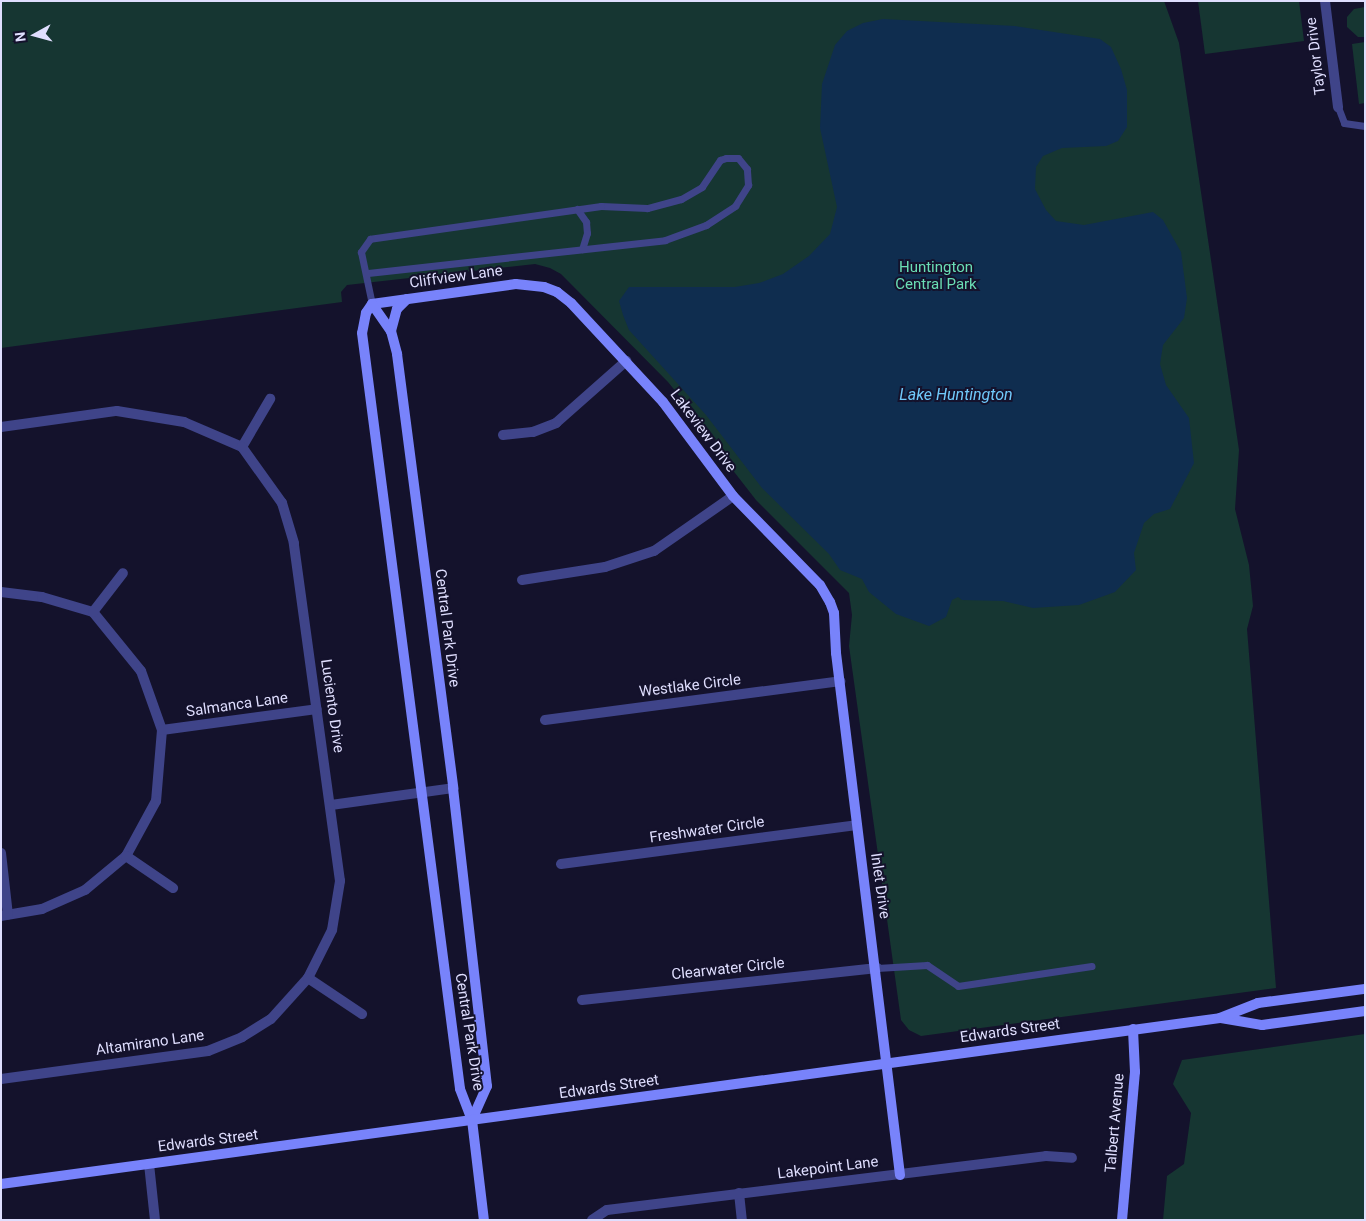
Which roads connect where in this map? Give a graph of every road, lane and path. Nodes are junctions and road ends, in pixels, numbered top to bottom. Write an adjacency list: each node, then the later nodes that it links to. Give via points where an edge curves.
1 (1325, 1): 2 (street, Taylor Drive)
2 (1338, 107): 3 (lane, via 1344,123)
3 (1365, 126)
4 (577, 209): 5 (lane, via 586,222); 5 (lane, via 601,206 646,208 669,204 702,187 720,160 738,158 747,169 748,185 735,206 706,225 664,240); 6 (lane, via 370,239 361,252 362,265)
5 (582, 249): 6 (lane)
6 (368, 273): 9 (lane)
7 (544, 287): 8 (street, Cliffview Lane, via 516,284); 11 (street, Lakeview Drive, via 571,303)
8 (406, 299): 9 (street, Cliffview Lane); 10 (street, via 397,309)
9 (372, 304): 10 (street, Central Park Drive); 27 (street, Central Park Drive, via 366,313 362,333)
10 (391, 331): 26 (street, Central Park Drive, via 397,354)
11 (626, 360): 14 (street, via 556,422 533,432); 16 (street, Lakeview Drive, via 663,402)
12 (270, 399): 15 (street)
13 (1, 427): 15 (street, via 117,411 184,422)
14 (503, 435)
15 (242, 447): 23 (street, Luciento Drive, via 282,503 294,543)
16 (733, 496): 18 (street, via 654,551 605,567); 20 (street, Lakeview Drive, via 820,585)
17 (123, 573): 21 (street)
18 (522, 580)
19 (1, 592): 21 (street, via 42,597)
20 (830, 602): 22 (street, Inlet Drive, via 834,613)
21 (93, 612): 25 (street, via 141,670)
22 (840, 681): 24 (street, Westlake Circle); 29 (street, Inlet Drive)
23 (317, 710): 25 (street, Salmanca Lane); 28 (street, Luciento Drive)
24 (545, 720)
25 (162, 730): 31 (street, via 156,801)
26 (452, 788): 27 (street); 46 (street, Central Park Drive, via 487,1086)
27 (420, 792): 28 (street); 46 (street, Central Park Drive, via 460,1089)
28 (331, 805): 37 (street, Luciento Drive, via 340,881 332,930)
29 (856, 824): 32 (street, Freshwater Circle); 36 (street, Inlet Drive)
30 (1, 853): 34 (street)
31 (126, 856): 33 (street); 34 (street, via 85,890 42,909)
32 (561, 864)
33 (173, 888)
34 (4, 915)
35 (1092, 966): 36 (lane, via 958,986 927,965)
36 (877, 968): 39 (street, Clearwater Circle); 44 (street, Inlet Drive)
37 (308, 978): 41 (street); 45 (street, Altamirano Lane, via 271,1020 208,1051)
38 (1365, 989): 42 (street, Edwards Street, via 1258,1003)
39 (582, 1000)
40 (1365, 1011): 42 (street, Edwards Street, via 1262,1025)
41 (362, 1014)
42 (1220, 1018): 43 (street, Edwards Street)
43 (1133, 1029): 44 (street, Edwards Street); 56 (street, Talbert Avenue, via 1135,1072)
44 (888, 1063): 46 (street, Edwards Street); 49 (street, Inlet Drive)
45 (1, 1079)
46 (472, 1120): 48 (street, Edwards Street); 53 (street)
47 (1072, 1158): 49 (street, Lakepoint Lane, via 1046,1156)
48 (148, 1164): 50 (street, Edwards Street); 52 (street)
49 (900, 1175): 51 (street, Lakepoint Lane)
50 (1, 1184)
51 (739, 1193): 54 (street, Lakepoint Lane, via 608,1210); 55 (street)
52 (155, 1220)
53 (484, 1220)
54 (592, 1220)
55 (742, 1220)
56 (1122, 1220)

